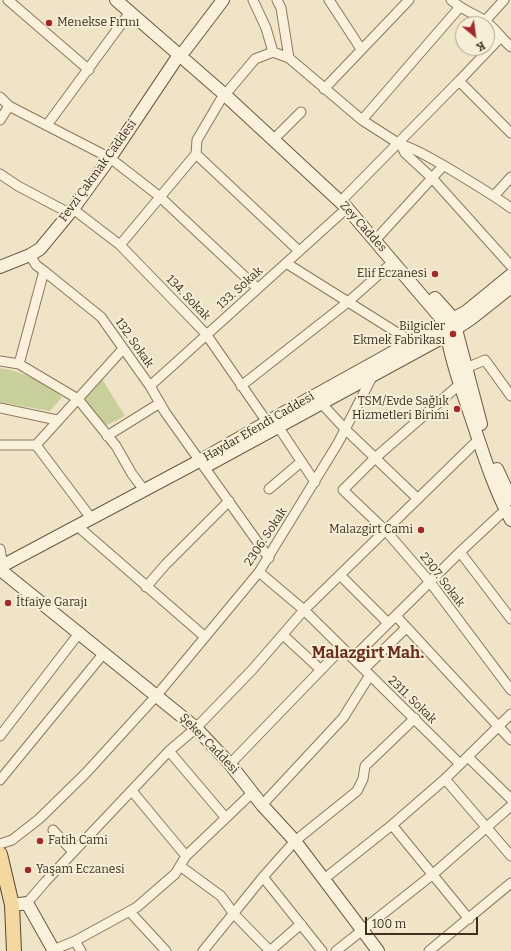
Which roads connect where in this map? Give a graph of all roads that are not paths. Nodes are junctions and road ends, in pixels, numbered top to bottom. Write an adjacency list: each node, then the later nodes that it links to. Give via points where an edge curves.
1 (8, 0): 21 (street)
2 (116, 0): 10 (main road, Zey Caddes)
3 (223, 0): 18 (main road, Fevzi Çakmak Caddesi)
4 (253, 0): 19 (street, via 266,28)
5 (277, 0): 20 (street, via 281,8)
6 (329, 0): 17 (street)
7 (409, 0): 17 (street)
8 (451, 0): 11 (street)
9 (504, 0): 13 (street)
10 (129, 6): 18 (main road, Zey Caddes); 21 (street)
11 (459, 8): 12 (street); 29 (street)
12 (475, 16)
13 (490, 16)
14 (495, 32): 15 (street)
15 (500, 38): 16 (street); 22 (street, 133. Sokak)
16 (511, 47)
17 (361, 49): 23 (street)
18 (182, 52): 24 (main road, Zey Caddes); 35 (main road, Fevzi Çakmak Caddesi)
19 (273, 52): 20 (street); 24 (street, via 255,59)
20 (290, 58): 23 (street)
21 (89, 70): 30 (street)
22 (459, 82): 31 (street); 33 (street, 133. Sokak)
23 (324, 89): 29 (street)
24 (227, 92): 32 (main road, Zey Caddes); 34 (street, via 197,140); 42 (main road, Zey Caddes)
25 (0, 97): 26 (street)
26 (9, 106): 28 (street); 30 (street)
27 (301, 112): 32 (street)
28 (0, 120)
29 (362, 120): 33 (street)
30 (46, 125): 35 (street)
31 (511, 133)
32 (278, 135): 42 (main road, Zey Caddes)
33 (399, 144): 36 (street); 39 (street); 42 (street, 133. Sokak)
34 (196, 154): 40 (street); 47 (street)
35 (110, 158): 40 (street); 44 (main road, Fevzi Çakmak Caddesi)
36 (443, 166): 39 (street); 41 (street)
37 (0, 174): 44 (street, 134. Sokak, via 18,186)
38 (511, 177): 41 (street)
39 (432, 178): 45 (street); 51 (street)
40 (159, 196): 46 (street); 56 (street)
41 (494, 196): 43 (street)
42 (344, 202): 45 (main road, Zey Caddes); 47 (street, 133. Sokak); 49 (main road, Zey Caddes)
43 (511, 208)
44 (71, 211): 46 (street, 134. Sokak); 48 (main road, Fevzi Çakmak Caddesi, via 40,249)
45 (379, 236): 58 (main road, Zey Caddes)
46 (120, 245): 59 (street, 134. Sokak)
47 (299, 251): 50 (street, 133. Sokak)
48 (30, 255): 52 (main road, Fevzi Çakmak Caddesi); 53 (street, 132. Sokak, via 36,265)
49 (394, 261): 57 (street); 58 (main road, Zey Caddes)
50 (286, 263): 56 (street, 133. Sokak); 57 (street)
51 (511, 266)
52 (0, 267)
53 (44, 271): 61 (street, 132. Sokak, via 101,317); 63 (street)
54 (511, 275): 58 (main road, Haydar Efendi Caddesi)
55 (511, 287): 58 (main road, Haydar Efendi Caddesi)
56 (257, 288): 59 (street, 133. Sokak)
57 (348, 302): 60 (street); 68 (street)
58 (450, 326): 60 (main road, Haydar Efendi Caddesi); 64 (main road, Zey Caddes); 65 (main road, Haydar Efendi Caddesi); 66 (main road, Zey Caddes)
59 (206, 334): 67 (street, 133. Sokak); 68 (street, 134. Sokak)
60 (412, 342): 75 (main road, Haydar Efendi Caddesi)
61 (123, 349): 67 (street, 132. Sokak); 70 (street)
62 (0, 361): 63 (street)
63 (19, 364): 70 (street)
64 (466, 368): 69 (street, via 485,360); 89 (main road, Zey Caddes, via 495,466)
65 (372, 377): 72 (main road, Haydar Efendi Caddesi); 77 (street, 2306. Sokak)
66 (460, 384): 79 (main road, Zey Caddes); 82 (street)
67 (150, 386): 71 (street, 132. Sokak)
68 (241, 386): 75 (street, 134. Sokak)
69 (511, 396)
70 (78, 399): 74 (street); 78 (street)
71 (160, 403): 78 (street); 84 (street, 132. Sokak)
72 (322, 404): 76 (main road, Haydar Efendi Caddesi); 77 (street)
73 (0, 408): 74 (street)
74 (57, 420): 81 (street)
75 (267, 422): 84 (main road, Haydar Efendi Caddesi)
76 (278, 428): 83 (street); 84 (main road, Haydar Efendi Caddesi)
77 (346, 430): 82 (street); 85 (street, 2306. Sokak)
78 (107, 436): 87 (street)
79 (478, 440): 88 (street); 91 (main road, Zey Caddes)
80 (0, 445): 81 (street)
81 (36, 445): 92 (street)
82 (375, 458): 88 (street); 94 (street, 2307. Sokak, via 343,490)
83 (301, 462): 85 (street); 86 (street)
84 (203, 464): 87 (main road, Haydar Efendi Caddesi); 90 (street, 132. Sokak); 93 (main road, Haydar Efendi Caddesi)
85 (315, 482): 97 (street, 2306. Sokak)
86 (269, 489)
87 (144, 490): 92 (main road, Haydar Efendi Caddesi)
88 (418, 499): 94 (street)
89 (511, 499)
90 (229, 501): 97 (street, 132. Sokak); 102 (street)
91 (508, 515): 96 (street)
92 (90, 518): 98 (main road, Haydar Efendi Caddesi)
93 (82, 530): 98 (main road, Haydar Efendi Caddesi); 102 (street)
94 (386, 531): 100 (street); 101 (street, 2307. Sokak)
95 (0, 549): 98 (street)
96 (460, 552): 101 (street); 105 (street)
97 (269, 558): 99 (street, 2306. Sokak)
98 (2, 570): 108 (main road, Şeker Caddesi)
99 (259, 572): 103 (street, 2311. Sokak); 110 (street, 2306. Sokak)
100 (341, 576): 103 (street); 106 (street)
101 (430, 582): 104 (street); 116 (street, 2307. Sokak)
102 (146, 587): 110 (street)
103 (304, 610): 109 (street); 111 (street, 2311. Sokak)
104 (396, 616): 106 (street); 107 (street)
105 (511, 619)
106 (388, 623): 113 (street)
107 (406, 628): 115 (street); 120 (street)
108 (80, 632): 112 (main road, Şeker Caddesi); 122 (street)
109 (283, 635): 114 (street); 121 (street)
110 (204, 636): 117 (street, 2306. Sokak)
111 (342, 648): 113 (street, 2311. Sokak); 114 (street)
112 (104, 653): 117 (main road, Şeker Caddesi); 129 (street)
113 (353, 658): 115 (street, 2311. Sokak)
114 (321, 670): 126 (street)
115 (367, 672): 119 (street, 2311. Sokak); 133 (street, via 343,718)
116 (511, 690)
117 (157, 695): 121 (main road, Şeker Caddesi); 140 (street, 2306. Sokak, via 86,773 39,819 12,840)
118 (511, 714): 120 (street)
119 (415, 718): 127 (street, 2311. Sokak); 139 (street, via 365,766 363,779 357,791)
120 (498, 726): 123 (street); 125 (street)
121 (196, 728): 124 (street); 126 (main road, Şeker Caddesi)
122 (0, 736)
123 (511, 740)
124 (169, 751): 130 (street); 135 (street)
125 (468, 757): 127 (street); 132 (street)
126 (230, 764): 131 (main road, Şeker Caddesi)
127 (460, 764): 128 (street)
128 (445, 779): 136 (street); 137 (street)
129 (0, 780)
130 (132, 791): 141 (street); 143 (street)
131 (252, 793): 133 (main road, Şeker Caddesi); 135 (street)
132 (511, 799)
133 (262, 805): 139 (main road, Şeker Caddesi)
134 (511, 806): 137 (street)
135 (225, 817): 143 (street)
136 (392, 825): 146 (street); 148 (street)
137 (487, 828): 144 (street); 146 (street)
138 (53, 830): 141 (street)
139 (295, 841): 147 (street); 148 (main road, Şeker Caddesi)
140 (0, 844)
141 (73, 852): 151 (street)
142 (0, 854): 152 (main road)
143 (186, 856): 145 (street)
144 (511, 856)
145 (180, 866): 153 (street, via 175,874); 154 (street, via 221,896)
146 (432, 875): 155 (street); 157 (street)
147 (263, 877): 154 (street); 156 (street)
148 (324, 879): 157 (main road, Şeker Caddesi)
149 (511, 883): 155 (street)
150 (0, 894): 160 (main road)
151 (27, 903): 152 (main road); 159 (main road)
152 (12, 904): 161 (main road)
153 (130, 912): 158 (street); 163 (street)
154 (234, 914): 164 (street); 165 (street)
155 (469, 919): 169 (street)
156 (301, 924): 165 (street); 166 (street)
157 (363, 930): 167 (street); 168 (main road, Şeker Caddesi)
158 (75, 941): 159 (street); 162 (street)
159 (54, 950)
160 (6, 951)
161 (14, 951)
162 (81, 951)
163 (166, 951)
164 (203, 951)
165 (270, 951)
166 (322, 951)
167 (336, 951)
168 (378, 951)
169 (429, 951)

